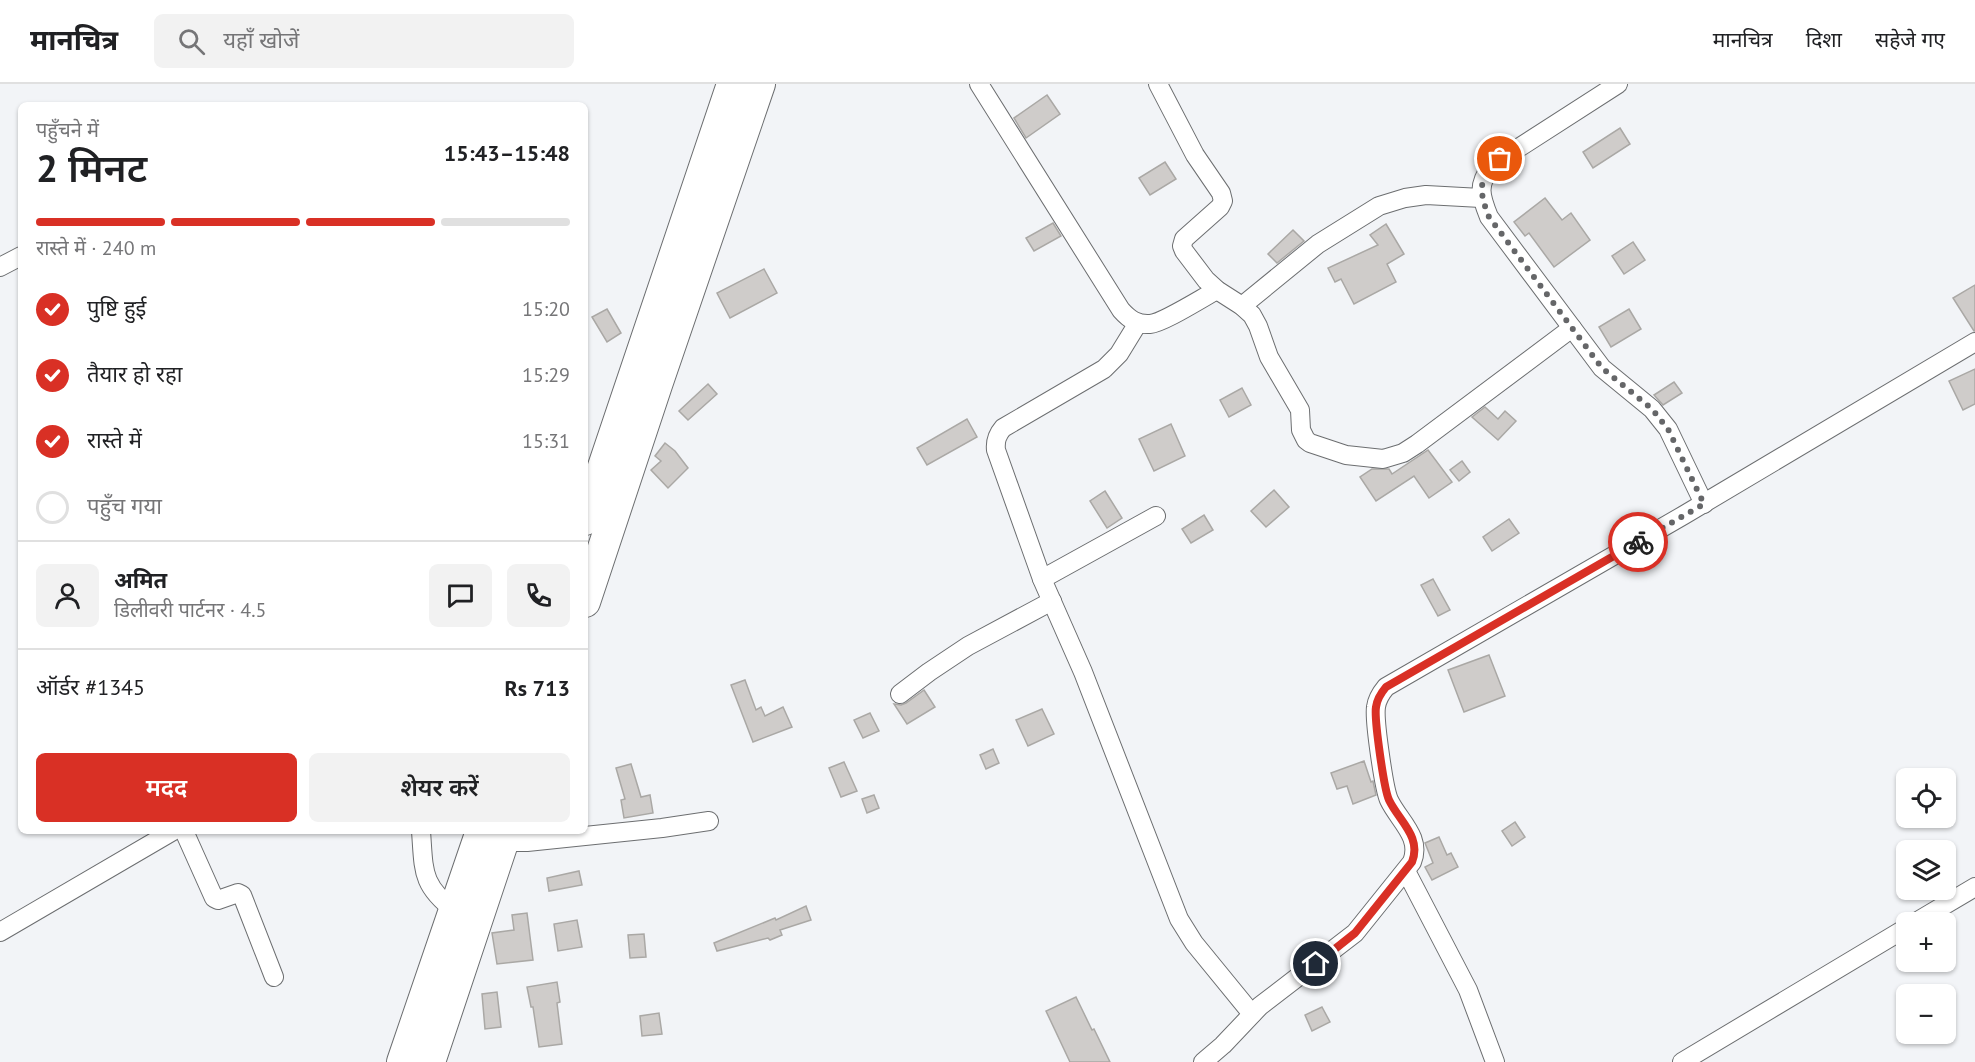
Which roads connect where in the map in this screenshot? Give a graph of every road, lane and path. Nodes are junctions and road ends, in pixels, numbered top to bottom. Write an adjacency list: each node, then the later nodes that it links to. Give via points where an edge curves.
1 (732, 84): 15 (highway)
2 (760, 84): 18 (highway)
3 (979, 84): 11 (street, via 1121,310)
4 (1158, 84): 9 (street, via 1198,161 1222,197 1222,204 1184,238 1182,246)
5 (1618, 84): 6 (street, via 1492,165 1485,174)
6 (1481, 198): 10 (street, via 1426,195 1379,206 1318,244); 12 (street, via 1489,217)
7 (18, 258): 8 (street)
8 (0, 267)
9 (1216, 290): 10 (street); 11 (street, via 1152,324)
10 (1242, 306): 12 (street, via 1252,315 1269,357 1300,411 1306,440 1346,455 1383,459 1417,444)
11 (1138, 323): 17 (street, via 1119,354 1104,369 1003,428 998,435 996,450)
12 (1572, 328): 14 (street, via 1602,368 1660,418)
13 (1975, 342): 14 (street)
14 (1704, 504): 28 (street, via 1386,687 1380,694 1375,710 1386,789 1415,846 1416,854)
15 (588, 511)
16 (1156, 516): 17 (street)
17 (1042, 579): 19 (street)
18 (588, 593)
19 (1052, 601): 20 (street, via 968,645); 35 (street, via 1179,919)
20 (900, 694)
21 (709, 821): 22 (street, via 662,828)
22 (588, 831)
23 (168, 834): 32 (street)
24 (185, 834): 34 (street, via 214,898 242,895)
25 (421, 834): 30 (street, via 426,879 439,899)
26 (521, 834): 27 (street)
27 (497, 835): 30 (highway); 37 (highway)
28 (1406, 871): 35 (street, via 1355,933); 39 (street, via 1468,990)
29 (1975, 887): 31 (street)
30 (455, 911): 36 (highway)
31 (1933, 912)
32 (0, 932)
33 (1896, 934): 40 (street)
34 (274, 977)
35 (1252, 1014): 38 (street)
36 (402, 1062)
37 (430, 1062)
38 (1203, 1062)
39 (1495, 1062)
40 (1682, 1062)

